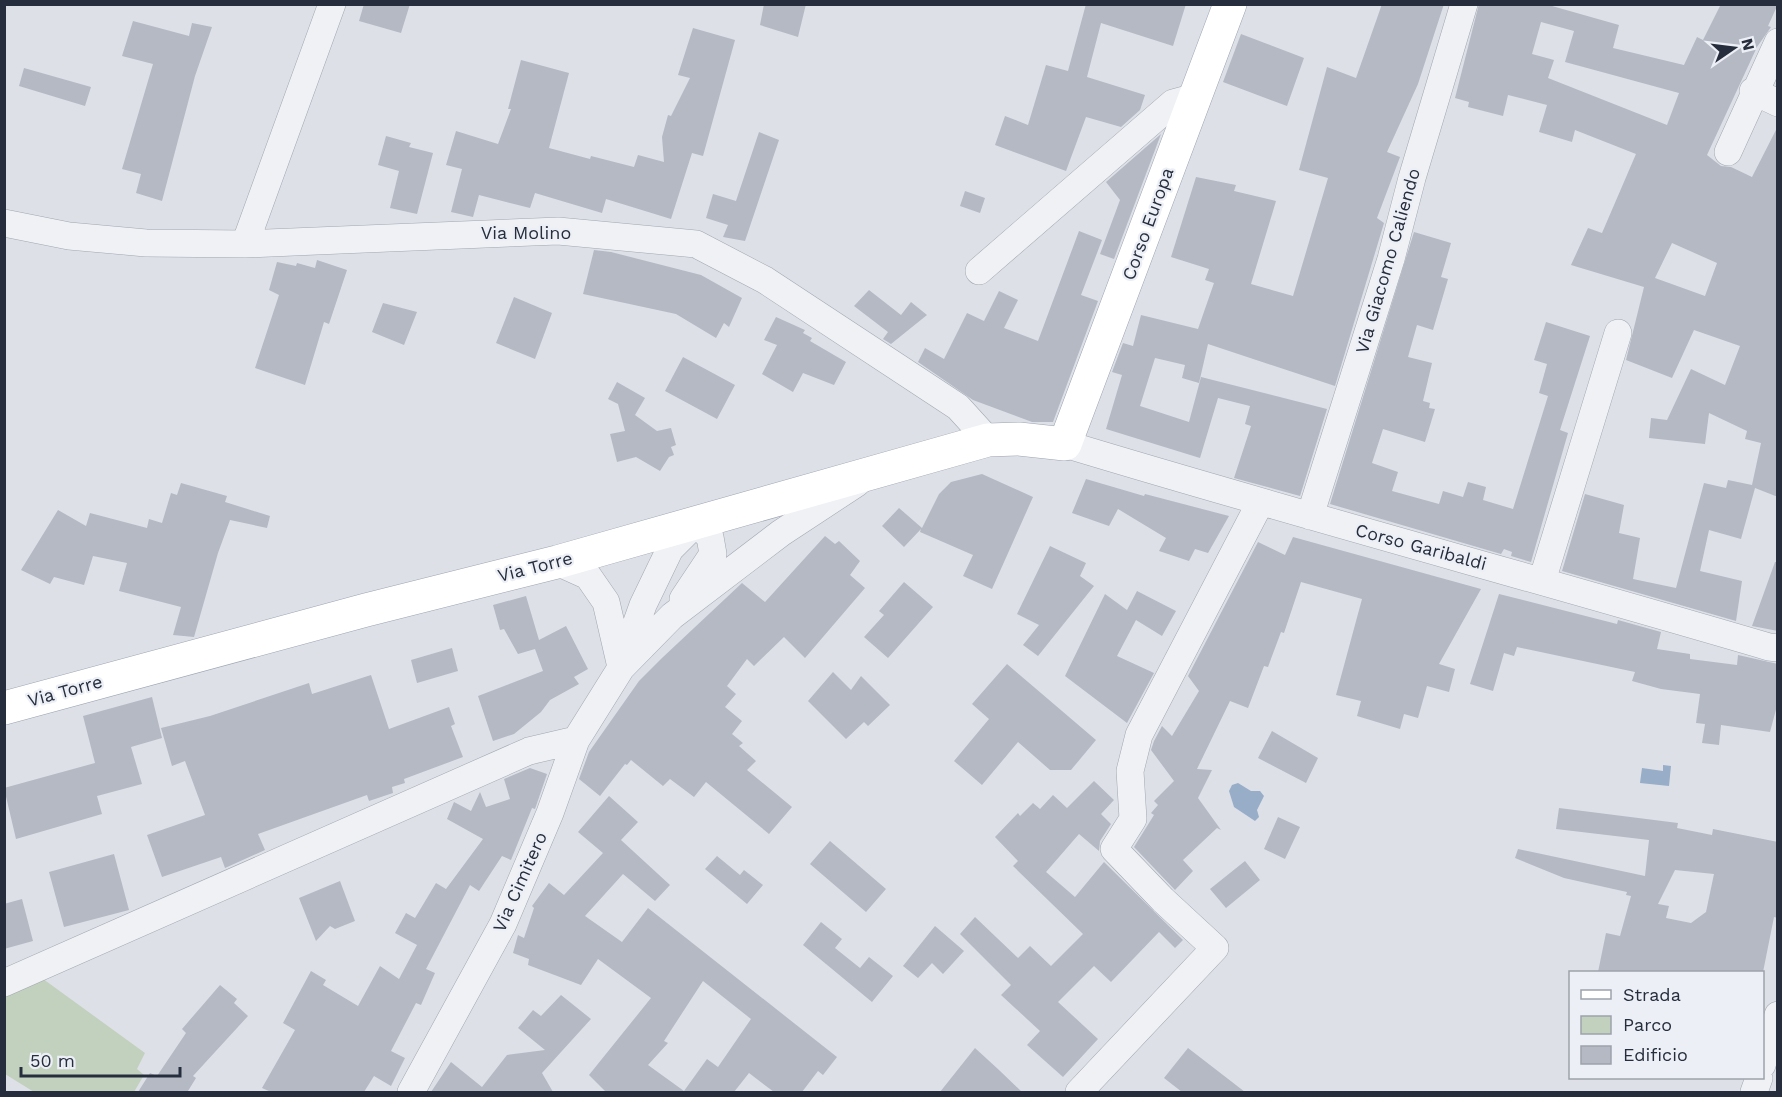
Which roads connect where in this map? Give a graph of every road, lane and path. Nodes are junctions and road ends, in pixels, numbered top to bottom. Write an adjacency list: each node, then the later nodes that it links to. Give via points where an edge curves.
1 (332, 4): 10 (street)
2 (1230, 4): 6 (main road, Corso Europa)
3 (1464, 4): 17 (street, Via Giacomo Caliendo, via 1391,259)
4 (1778, 42): 5 (street)
5 (1753, 91): 7 (street); 8 (street)
6 (1195, 97): 11 (street, via 1173,104); 14 (main road, Corso Europa)
7 (1778, 103)
8 (1728, 152)
9 (4, 223): 10 (street, Via Molino, via 69,236 146,243)
10 (245, 244): 13 (street, Via Molino, via 558,231 696,244 765,280 958,407)
11 (979, 271)
12 (1618, 333): 20 (street)
13 (988, 440): 14 (main road, Via Torre, via 1018,438); 15 (main road, Via Torre)
14 (1065, 444): 16 (street, Corso Garibaldi)
15 (870, 475): 18 (main road, Via Torre); 21 (street, Via Cimitero, via 781,533)
16 (1260, 503): 17 (street, Corso Garibaldi); 30 (street, via 1139,735 1130,771 1133,819 1114,849 1215,948)
17 (1310, 516): 20 (street, Corso Garibaldi)
18 (696, 523): 19 (main road, Via Torre); 21 (street, Via Cimitero, via 710,537 713,554); 23 (street, Via Cimitero, via 670,549 643,605)
19 (557, 562): 23 (street, via 588,576 606,602); 24 (main road, Via Torre)
20 (1542, 580): 22 (street, Corso Garibaldi)
21 (672, 616): 23 (street, Via Cimitero)
22 (1778, 648)
23 (621, 668): 25 (street, Via Cimitero)
24 (4, 708)
25 (576, 740): 26 (street, via 529,751); 29 (street, Via Cimitero, via 503,924)
26 (4, 983)
27 (1778, 1015): 28 (street)
28 (1764, 1059)
29 (411, 1092)
30 (1078, 1092)

